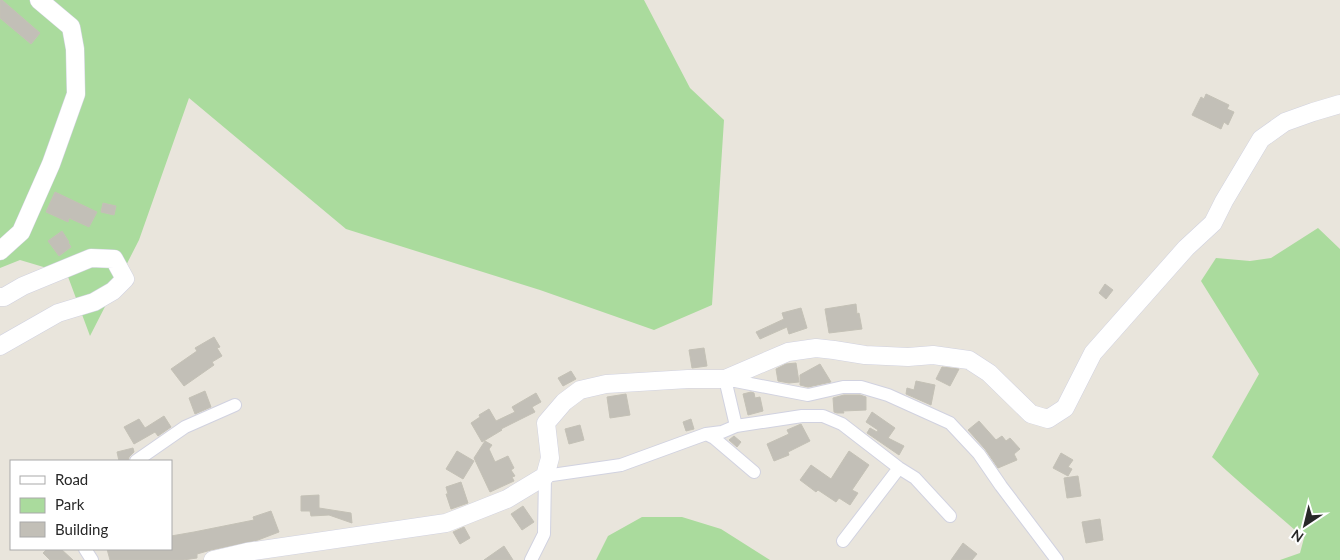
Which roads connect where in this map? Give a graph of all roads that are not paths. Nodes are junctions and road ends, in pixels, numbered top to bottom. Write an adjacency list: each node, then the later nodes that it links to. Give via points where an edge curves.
1 (39, 0): 3 (street, via 71,27 76,94 51,164 21,232)
2 (1340, 104): 6 (street, via 1285,122 1261,139 1213,223 1186,248 1093,353 1065,408 1048,419 1032,414 989,373 969,360 933,355 866,355 816,348 788,352)
3 (0, 251)
4 (0, 296): 5 (street, via 91,258 114,259 125,279 114,291 94,302 58,313)
5 (0, 346)
6 (725, 379): 8 (street); 13 (street, via 606,384 580,390 564,402 546,423 550,458); 19 (street, via 808,395 843,387 861,387 888,395 950,423 979,454)
7 (235, 405): 10 (street, via 185,427)
8 (736, 426): 9 (street); 11 (street, via 823,416 842,424)
9 (706, 434): 12 (street); 13 (street, via 621,465)
10 (137, 460)
11 (899, 468): 14 (street, via 915,478); 15 (street)
12 (754, 472)
13 (545, 476): 16 (street, via 507,500 446,523); 18 (street, via 544,534)
14 (950, 516)
15 (843, 541)
16 (248, 556): 17 (street)
17 (213, 560)
18 (532, 560)
19 (1057, 560)

